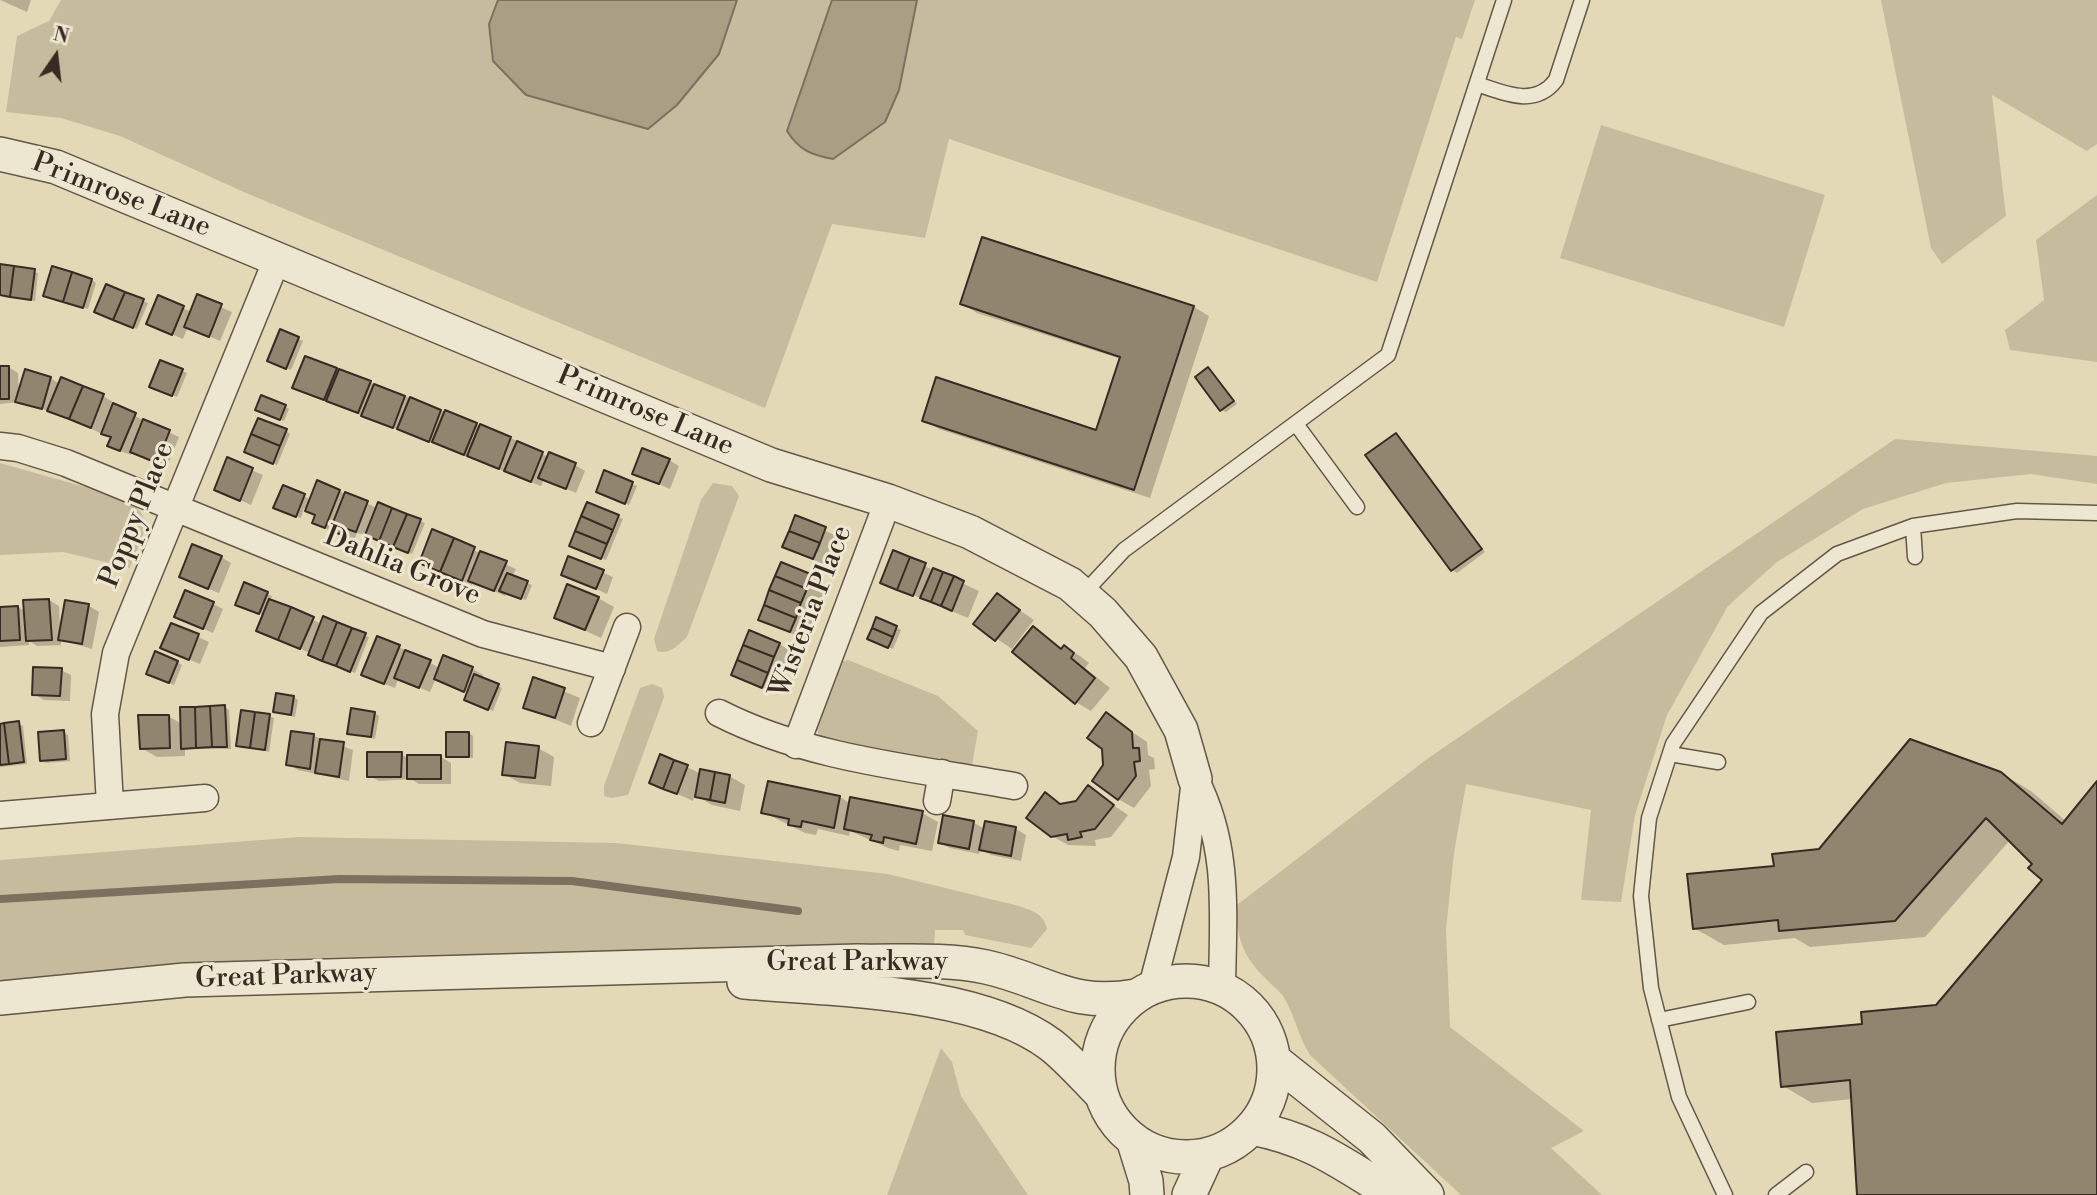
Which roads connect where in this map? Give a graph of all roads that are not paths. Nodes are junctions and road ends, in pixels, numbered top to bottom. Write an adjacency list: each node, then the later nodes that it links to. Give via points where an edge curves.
1 (1504, 0): 3 (lane)
2 (1582, 0): 3 (lane, via 1551,87 1527,97)
3 (1477, 84): 6 (lane, via 1388,355)
4 (0, 154): 5 (street, Primrose Lane, via 56,167)
5 (277, 259): 8 (street, Primrose Lane, via 771,465); 10 (street, Poppy Place)
6 (1296, 424): 9 (lane); 14 (lane, via 1124,550)
7 (0, 446): 10 (street, Dahlia Grove, via 66,463)
8 (888, 501): 14 (street, Primrose Lane, via 1011,551); 19 (street, Wisteria Place)
9 (1357, 507)
10 (174, 508): 16 (street, Dahlia Grove, via 483,634); 27 (street, Poppy Place, via 116,653 105,714)
11 (2097, 513): 12 (lane, via 2017,511)
12 (1913, 526): 13 (lane); 20 (lane, via 1837,554 1761,613 1714,679)
13 (1915, 557)
14 (1083, 594): 23 (street, Primrose Lane, via 1141,656 1181,730)
15 (627, 627): 16 (street)
16 (612, 668): 18 (street)
17 (719, 713): 19 (street, Wisteria Place, via 758,733)
18 (591, 723)
19 (796, 745): 22 (street, Wisteria Place)
20 (1670, 754): 21 (lane); 34 (lane, via 1649,818 1640,897)
21 (1718, 762)
22 (942, 773): 24 (street, Wisteria Place); 26 (street)
23 (1195, 779): 30 (street, Primrose Lane, via 1219,838 1224,883); 31 (street, Primrose Lane, via 1186,857)
24 (1014, 786)
25 (205, 797): 27 (street)
26 (937, 801)
27 (110, 806): 28 (street)
28 (0, 815)
29 (573, 967): 31 (street, Great Parkway, via 954,962 1010,973 1080,999 1110,1001); 32 (street, Great Parkway, via 184,980); 36 (street, Great Parkway, via 930,1000 1013,1024 1050,1045)
30 (1222, 988): 31 (street, Great Parkway, via 1187,980); 35 (street, Great Parkway, via 1238,997 1263,1024)
31 (1144, 991): 36 (street, via 1111,1022 1103,1039 1098,1075)
32 (0, 998)
33 (1748, 1002): 34 (lane)
34 (1659, 1020): 45 (lane, via 1679,1097)
35 (1274, 1060): 37 (street, Great Parkway, via 1270,1096); 44 (street, via 1372,1138)
36 (1101, 1094): 38 (street, Great Parkway, via 1108,1111)
37 (1252, 1128): 39 (street, Great Parkway); 43 (street, via 1299,1139)
38 (1133, 1139): 39 (street, Great Parkway, via 1167,1155); 41 (street)
39 (1207, 1156): 42 (street)
40 (1806, 1172): 46 (lane)
41 (1147, 1195)
42 (1189, 1195)
43 (1394, 1195)
44 (1427, 1195)
45 (1724, 1195)
46 (1776, 1195)

